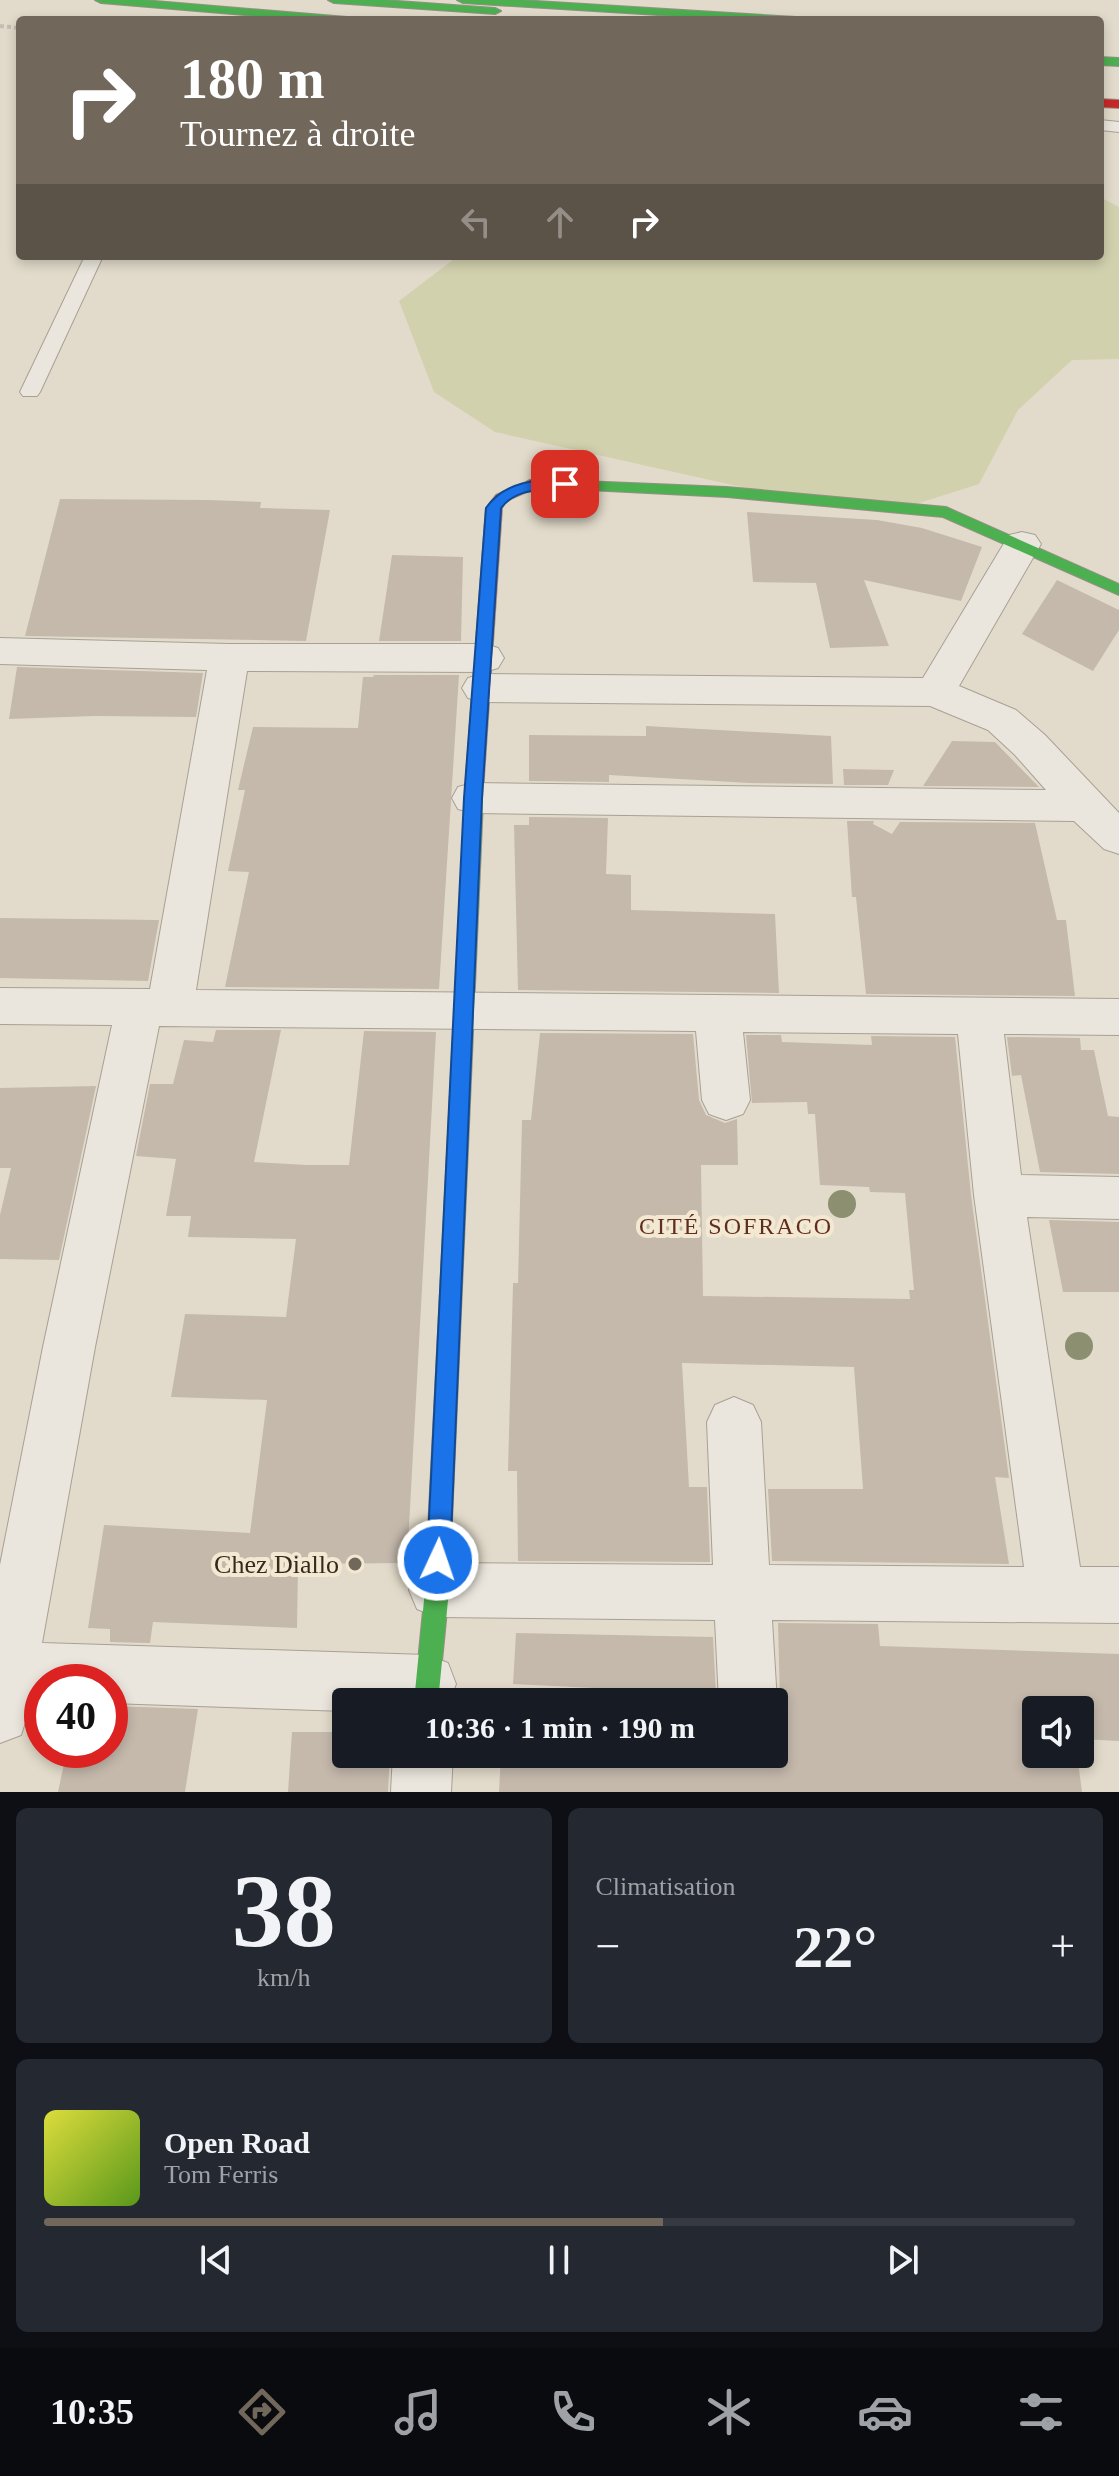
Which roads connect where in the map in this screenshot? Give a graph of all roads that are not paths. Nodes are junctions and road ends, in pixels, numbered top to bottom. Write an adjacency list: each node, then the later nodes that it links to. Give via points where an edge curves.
1 (101, 0): 4 (main road)
2 (334, 0): 7 (main road)
3 (463, 0): 8 (main road)
4 (215, 9): 5 (main road); 6 (main road)
5 (258, 16)
6 (299, 16)
7 (544, 16)
8 (729, 16)
9 (92, 260): 10 (lane)
10 (30, 392)
11 (1022, 544): 12 (main road); 15 (main road, via 946,512 727,492 534,484 501,498 494,508); 16 (street)
12 (1119, 590)
13 (0, 651): 14 (street)
14 (229, 657): 15 (street, via 316,672); 21 (street)
15 (483, 673): 16 (street); 17 (main road)
16 (935, 692): 18 (street, via 1002,720)
17 (473, 798): 18 (street); 22 (main road)
18 (1084, 806): 19 (street)
19 (1119, 838)
20 (0, 1006): 21 (street)
21 (154, 1009): 22 (street); 36 (street, via 69,1347)
22 (464, 1012): 23 (street); 30 (main road)
23 (718, 1013): 24 (street); 26 (street)
24 (979, 1014): 25 (street); 27 (street)
25 (1119, 1017)
26 (726, 1100)
27 (999, 1195): 28 (street); 32 (street)
28 (1119, 1198)
29 (734, 1422): 31 (street)
30 (437, 1590): 31 (street); 34 (main road)
31 (744, 1591): 32 (street); 35 (street)
32 (1056, 1594): 33 (street)
33 (1119, 1595)
34 (427, 1688)
35 (747, 1688)
36 (4, 1693): 37 (street)
37 (332, 1693)
38 (422, 1768): 39 (street)
39 (421, 1792)

